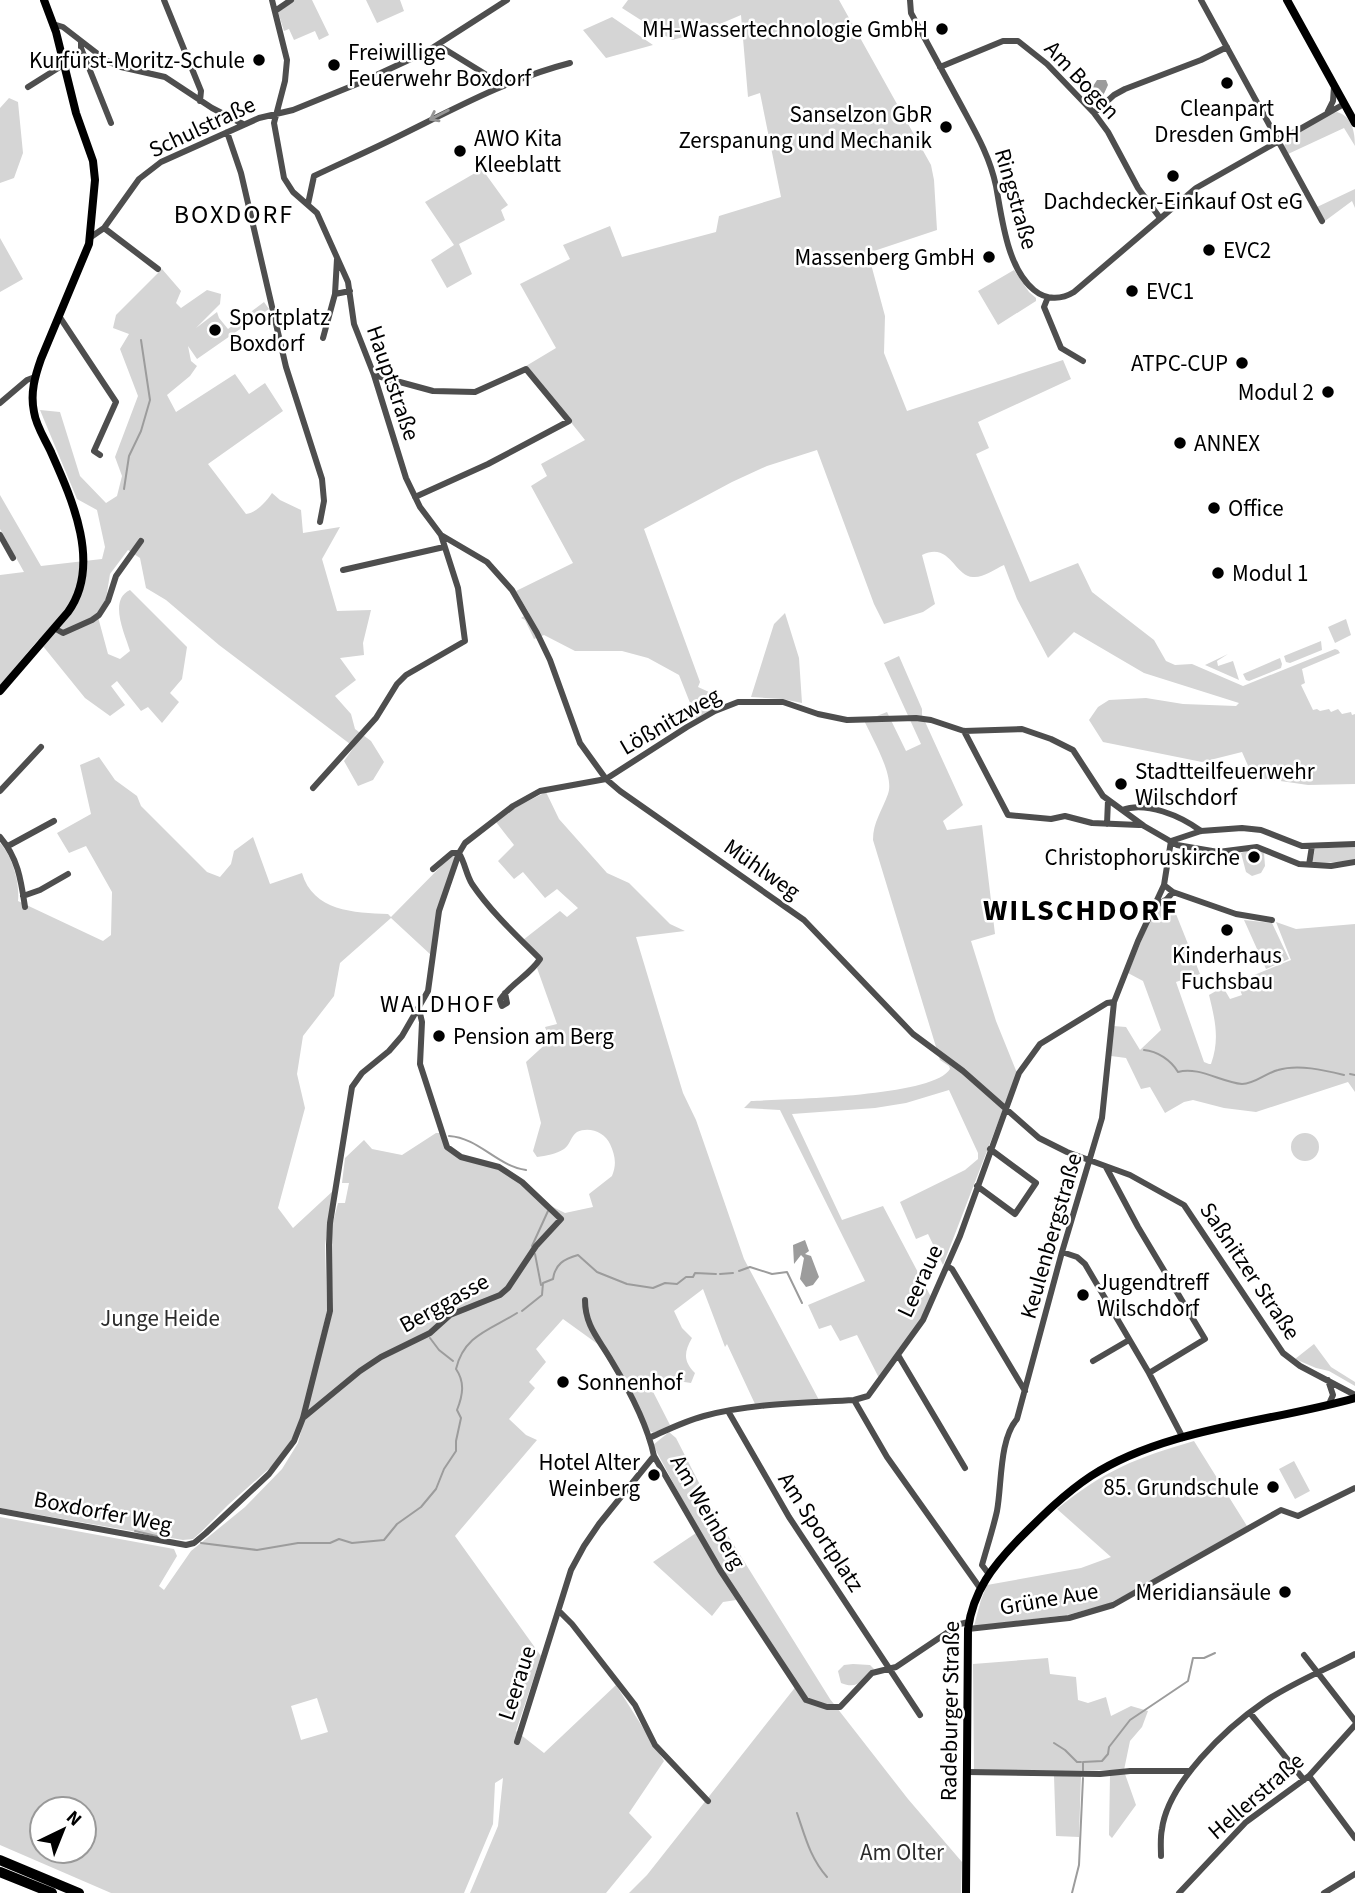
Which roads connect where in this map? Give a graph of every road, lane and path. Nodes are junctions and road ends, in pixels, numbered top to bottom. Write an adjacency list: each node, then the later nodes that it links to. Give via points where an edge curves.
1 (44, 0): 10 (main road)
2 (164, 0): 20 (street, via 201,92)
3 (272, 0): 9 (street)
4 (290, 0): 9 (street)
5 (507, 0): 12 (street, Schulstraße)
6 (910, 0): 16 (street, Ringstraße, via 911,13)
7 (1202, 0): 13 (street)
8 (1287, 0): 19 (main road)
9 (275, 10): 22 (street, via 286,60)
10 (53, 24): 11 (street); 15 (main road)
11 (81, 42): 20 (street, via 121,67 165,77); 25 (street)
12 (438, 45): 17 (street); 22 (street, Schulstraße, via 346,90)
13 (1227, 47): 23 (street, via 1125,89); 29 (street)
14 (570, 63): 17 (street)
15 (63, 65): 18 (street); 34 (main road, via 94,168)
16 (940, 67): 23 (street, Am Bogen, via 1003,41 1018,41); 39 (street, Ringstraße, via 989,158 1002,223 1016,263 1035,291)
17 (502, 85): 30 (street, one-way to 30, via 314,176)
18 (28, 87)
19 (1334, 87): 21 (main road); 24 (street)
20 (200, 101): 27 (street)
21 (1344, 104): 24 (street); 26 (main road)
22 (275, 112): 27 (street, Schulstraße); 30 (street, Hauptstraße, via 284,178)
23 (1094, 113): 31 (street, Am Bogen)
24 (1327, 113): 29 (street)
25 (111, 123)
26 (1355, 123)
27 (243, 124): 28 (street, Schulstraße)
28 (227, 132): 33 (street, Schulstraße, via 150,169); 48 (street, via 241,173 286,368 322,479)
29 (1278, 140): 31 (street, via 1196,188); 32 (street)
30 (308, 204): 35 (street, Hauptstraße, via 317,213)
31 (1160, 218): 39 (street, via 1074,292 1059,299)
32 (1322, 221)
33 (104, 228): 34 (street, Schulstraße); 36 (street)
34 (91, 237): 40 (main road)
35 (337, 257): 37 (street, Hauptstraße); 38 (street)
36 (158, 269)
37 (350, 291): 38 (street); 43 (street, Hauptstraße, via 354,324)
38 (335, 295): 41 (street)
39 (1048, 297): 42 (street, via 1044,307 1061,348)
40 (59, 316): 44 (main road); 46 (street, via 116,402 93,451)
41 (323, 338)
42 (1083, 361)
43 (374, 375): 47 (street, Hauptstraße); 47 (street, via 433,391 475,392 526,369 569,421)
44 (35, 377): 45 (street); 55 (main road, via 35,418 74,506 82,555 83,579 75,602)
45 (0, 403)
46 (100, 455)
47 (415, 496): 50 (street, Hauptstraße)
48 (320, 522)
49 (0, 535): 53 (street)
50 (441, 535): 52 (street); 56 (street, Hauptstraße, via 499,573)
51 (141, 541): 55 (street, via 116,576 99,615 63,633)
52 (444, 547): 54 (street); 61 (street, via 458,587 465,641 406,675 376,718)
53 (13, 558)
54 (343, 570)
55 (54, 628): 57 (main road)
56 (537, 633): 60 (street, Mühlweg, via 580,743)
57 (0, 691)
58 (964, 731): 60 (street, Lößnitzweg, via 916,718 848,720 783,702 738,702 696,722); 63 (street, Lößnitzweg, via 1022,729 1052,739 1073,750); 67 (street, via 1008,815 1065,816)
59 (41, 747): 62 (street)
60 (606, 779): 75 (street, Lößnitzweg, via 540,790 478,832); 89 (street, Mühlweg, via 804,920 913,1034)
61 (313, 788)
62 (0, 790)
63 (1108, 800): 64 (street); 67 (street)
64 (1122, 810): 66 (street, via 1140,806); 68 (street)
65 (54, 821): 73 (street)
66 (1184, 821): 69 (street); 71 (street, Keulenbergstraße)
67 (1107, 824): 68 (street)
68 (1144, 826): 71 (street)
69 (1201, 831): 71 (street); 74 (street, via 1258,829)
70 (0, 837): 73 (street)
71 (1175, 840): 77 (street, via 1177,845 1219,852 1257,847); 80 (street, Keulenbergstraße)
72 (1355, 844): 74 (street)
73 (8, 846): 82 (street, via 18,866)
74 (1312, 846): 77 (street)
75 (458, 853): 78 (street, Lößnitzweg); 86 (street, via 471,882 490,907 540,959); 88 (street, via 439,911 428,991)
76 (1355, 862): 77 (street)
77 (1309, 865)
78 (433, 869)
79 (68, 874): 82 (street)
80 (1164, 885): 81 (street); 84 (street, Keulenbergstraße)
81 (1173, 892): 84 (street, Keulenbergstraße); 85 (street, via 1248,917)
82 (23, 896): 83 (street)
83 (25, 907)
84 (1154, 907): 87 (street, Keulenbergstraße)
85 (1272, 920)
86 (505, 993)
87 (1114, 1002): 89 (street, Leeraue, via 1040,1044 1019,1073); 91 (street, Keulenbergstraße, via 1102,1118)
88 (419, 1009): 107 (street, Boxdorfer Weg, via 389,1051 352,1087 328,1245 330,1311); 107 (street, Berggasse, via 421,1064 447,1147 461,1157 499,1167 561,1219 500,1295 450,1315 430,1333 381,1357)
89 (1006, 1111): 90 (street, Leeraue); 91 (street, Saßnitzer Straße, via 1050,1145)
90 (990, 1149): 93 (street, Leeraue); 93 (street, via 1036,1183 1015,1214)
91 (1090, 1160): 92 (street, Saßnitzer Straße); 94 (street, Keulenbergstraße)
92 (1106, 1166): 100 (street, via 1205,1339); 101 (street, Saßnitzer Straße, via 1184,1205 1277,1346 1294,1362)
93 (977, 1185): 95 (street, Leeraue)
94 (1062, 1252): 97 (street, via 1085,1264); 102 (street, Keulenbergstraße)
95 (947, 1266): 98 (street, Leeraue, via 923,1320); 102 (street)
96 (585, 1300): 108 (street, Am Weinberg, via 585,1316)
97 (1129, 1340): 99 (street); 100 (street)
98 (898, 1355): 104 (street, Leeraue, via 874,1391); 111 (street)
99 (1093, 1361)
100 (1149, 1373): 109 (street)
101 (1326, 1379): 103 (street, Saßnitzer Straße); 105 (street, via 1332,1390)
102 (1025, 1392): 114 (street, Keulenbergstraße, via 1010,1432 982,1565)
103 (1355, 1396): 105 (main road, Radeburger Straße)
104 (854, 1400): 106 (street); 115 (street, via 887,1457)
105 (1329, 1404): 109 (main road, Radeburger Straße)
106 (728, 1411): 108 (street); 120 (street, Am Sportplatz, via 789,1517)
107 (303, 1418): 113 (street, Boxdorfer Weg, via 294,1441 270,1474 194,1544)
108 (649, 1438): 110 (street, Am Weinberg)
109 (1182, 1438): 114 (main road, Radeburger Straße, via 1133,1454 1081,1483 1043,1514)
110 (654, 1456): 116 (street, Leeraue, via 584,1546 571,1570); 120 (street, Am Weinberg, via 720,1570 806,1700 840,1707 872,1673)
111 (965, 1468)
112 (1355, 1488): 117 (street, Grüne Aue, via 1298,1516 1281,1510 1113,1605 1069,1618)
113 (0, 1511)
114 (988, 1573): 115 (main road, Radeburger Straße)
115 (980, 1588): 117 (main road, Radeburger Straße)
116 (559, 1611): 125 (street, Leeraue); 129 (street, via 635,1705 655,1745)
117 (969, 1625): 120 (street, via 960,1624); 127 (main road, Radeburger Straße)
118 (1355, 1654): 121 (street)
119 (1304, 1655): 121 (street)
120 (890, 1668): 123 (street, Am Sportplatz)
121 (1320, 1673): 122 (street); 124 (street)
122 (1250, 1713): 126 (street); 128 (street)
123 (920, 1715)
124 (1355, 1723): 128 (street, Hellerstraße)
125 (517, 1742)
126 (1189, 1771): 127 (street); 131 (street, via 1167,1810)
127 (967, 1772): 136 (main road, Radeburger Straße)
128 (1306, 1778): 130 (street); 137 (street, Hellerstraße, via 1246,1822)
129 (708, 1801)
130 (1355, 1838)
131 (1161, 1856)
132 (1, 1863): 134 (highway); 135 (highway)
133 (1355, 1874): 138 (street)
134 (52, 1893)
135 (79, 1893)
136 (966, 1893)
137 (1179, 1893)
138 (1324, 1893)

